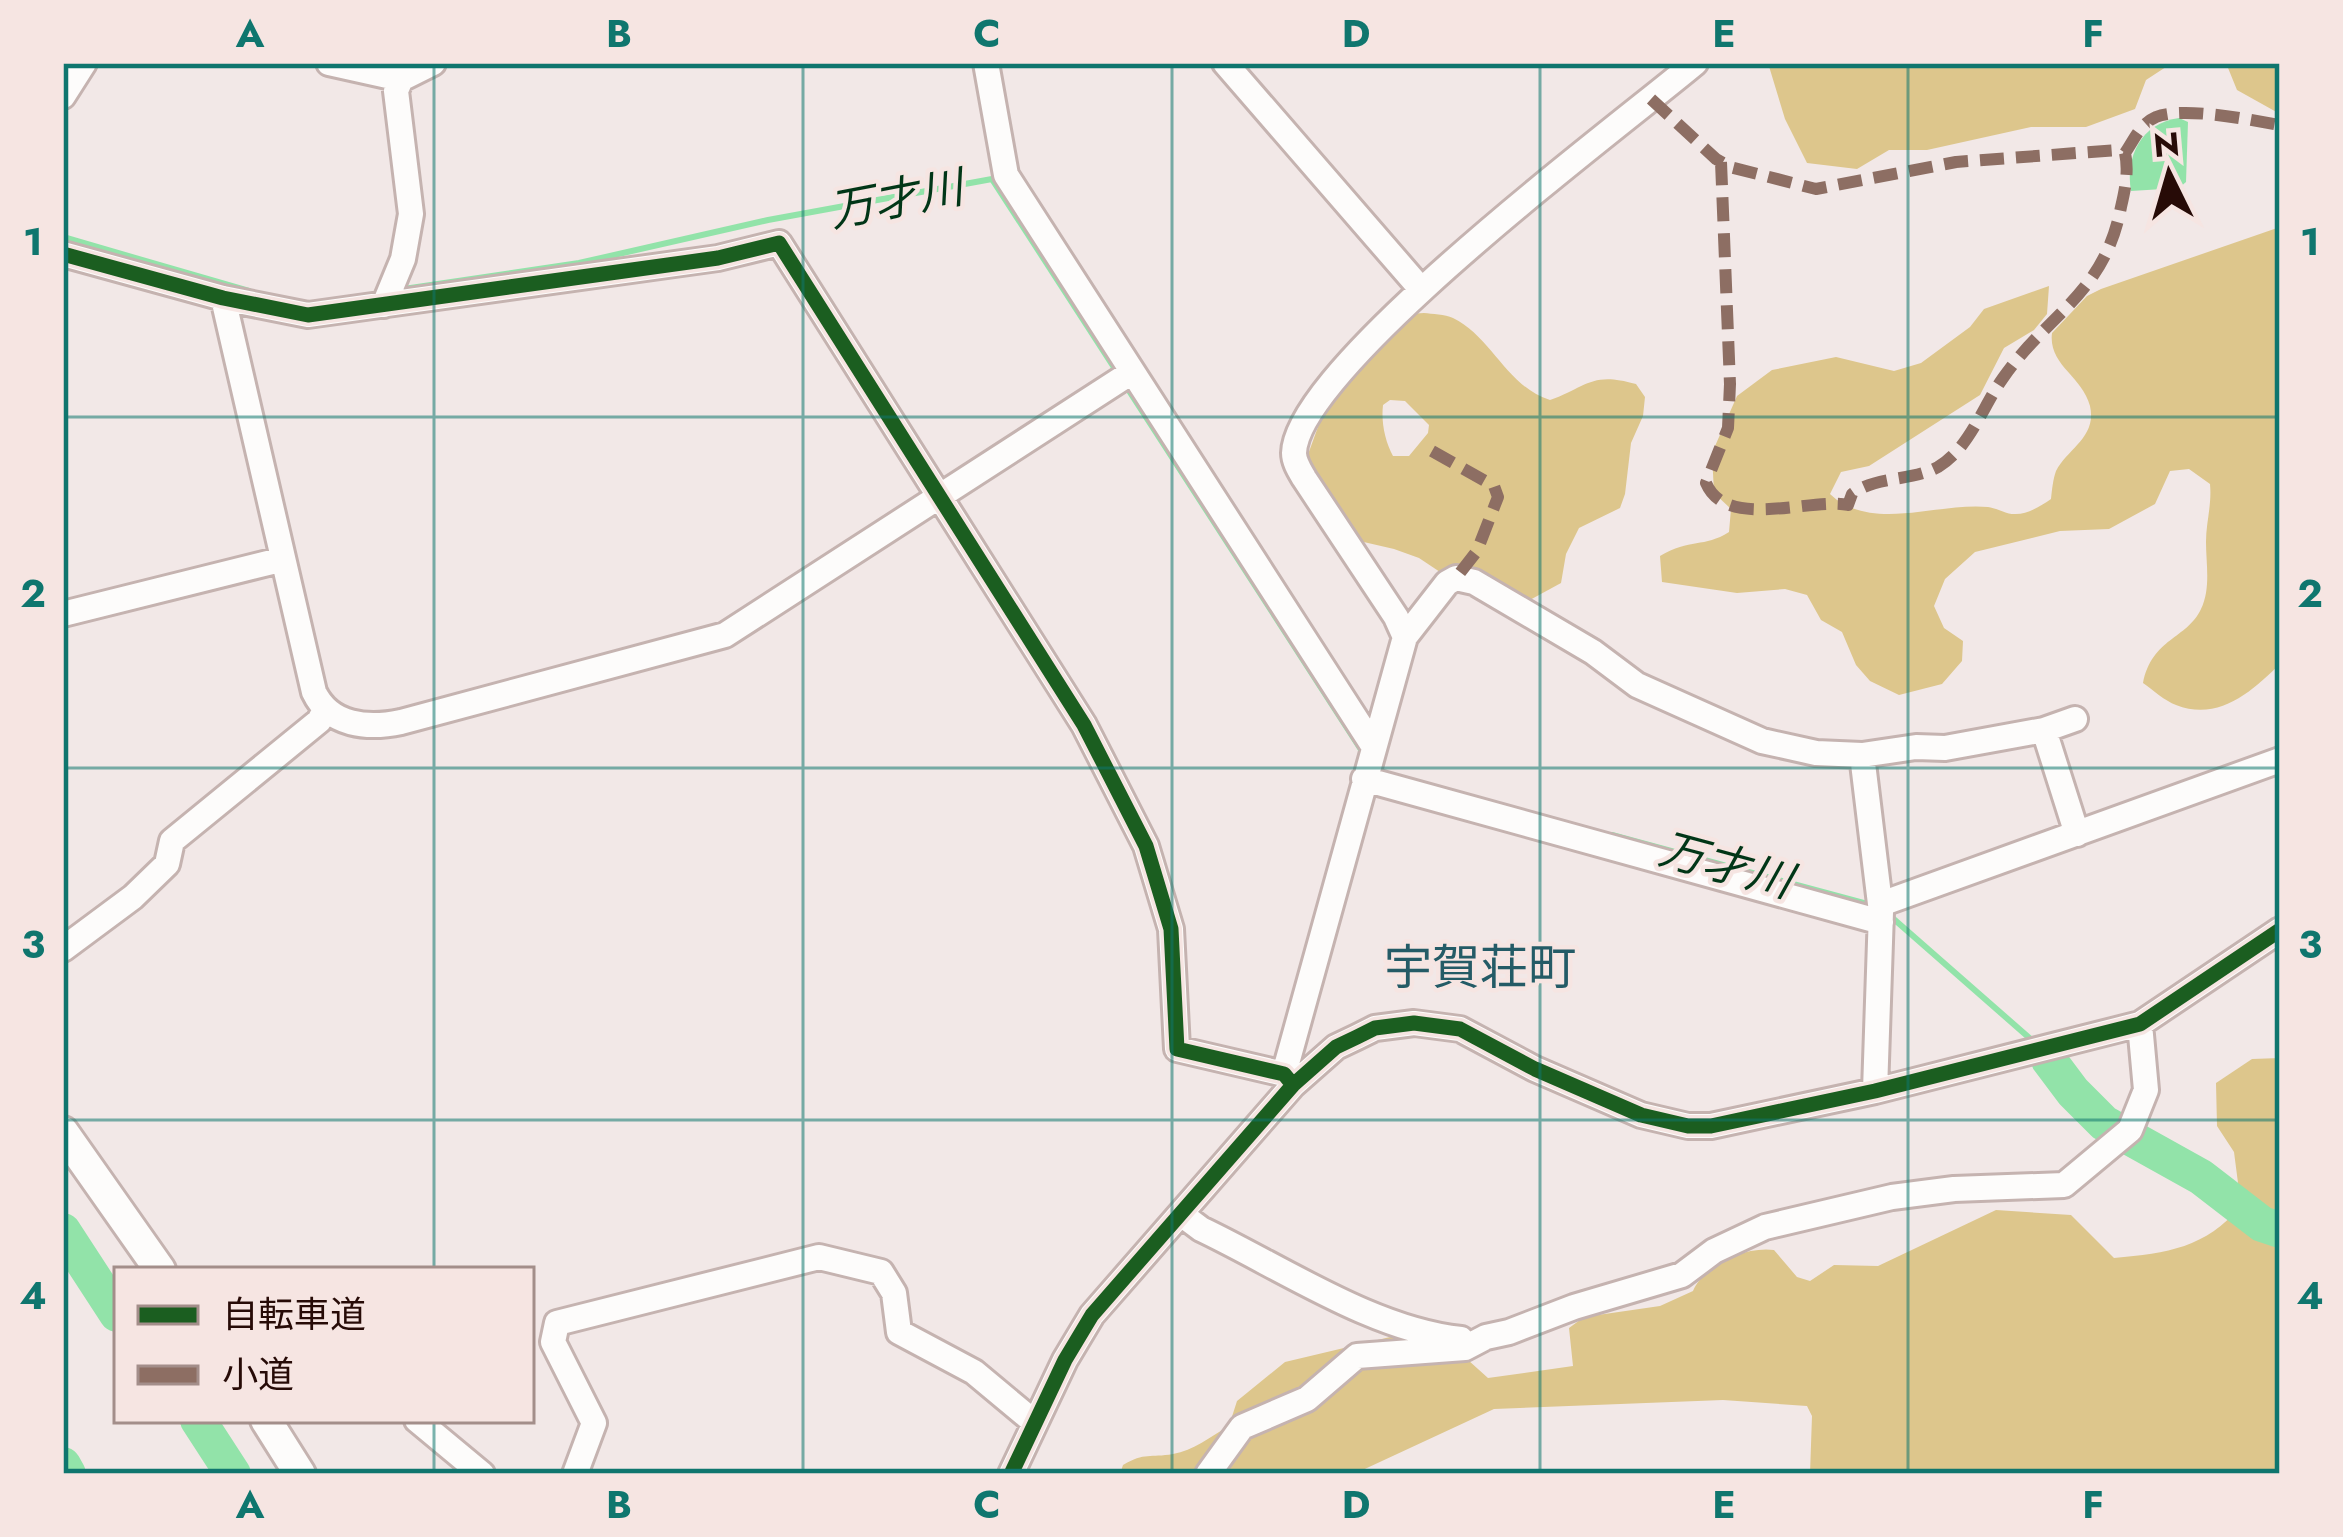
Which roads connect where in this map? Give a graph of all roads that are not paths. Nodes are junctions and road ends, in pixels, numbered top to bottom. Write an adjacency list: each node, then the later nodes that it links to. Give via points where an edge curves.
1 (84, 63): 8 (street)
2 (329, 63): 7 (street)
3 (433, 63): 7 (street)
4 (986, 63): 13 (street, via 1006,175)
5 (1225, 63): 10 (street)
6 (1695, 63): 10 (street)
7 (401, 79): 11 (street, via 395,92 411,214)
8 (63, 96)
9 (63, 254): 12 (street)
10 (1420, 288): 17 (street, via 1349,359 1294,452)
11 (388, 294): 12 (street, via 308,316); 14 (street, via 718,258 779,243)
12 (223, 298): 15 (street)
13 (1124, 377): 14 (street); 21 (street)
14 (940, 497): 18 (street, via 725,634 383,725); 30 (street, via 1084,725 1146,846 1171,929 1177,1049)
15 (280, 560): 16 (street); 18 (street)
16 (63, 614)
17 (1405, 638): 21 (street); 22 (street, via 1447,584 1474,582 1637,685 1762,741)
18 (325, 710): 28 (street, via 172,841 167,864 133,897)
19 (2075, 719): 20 (street)
20 (2044, 730): 22 (street); 25 (street)
21 (1372, 744): 24 (street)
22 (1862, 755): 26 (street)
23 (2280, 760): 25 (street)
24 (1364, 779): 26 (street); 30 (street)
25 (2077, 834): 26 (street)
26 (1881, 910): 31 (street)
27 (2280, 930): 29 (street)
28 (63, 949)
29 (2140, 1024): 31 (street); 35 (street, via 2147,1082 2126,1135 2063,1185 1892,1197 1765,1227 1682,1275)
30 (1289, 1079): 31 (street, via 1357,1036 1414,1023 1460,1029 1607,1101 1688,1126); 33 (street)
31 (1875, 1091)
32 (63, 1132): 34 (main road)
33 (1180, 1214): 35 (street, via 1340,1301 1422,1333); 36 (street, via 1092,1315)
34 (158, 1267)
35 (1486, 1337): 43 (street, via 1466,1348 1358,1356 1307,1399 1242,1427)
36 (1034, 1422): 41 (street, via 974,1372 899,1332 894,1293 881,1272 819,1257 557,1323 553,1342 594,1424); 42 (street)
37 (268, 1423): 39 (main road)
38 (421, 1423): 40 (street)
39 (300, 1474)
40 (482, 1474)
41 (575, 1474)
42 (1012, 1474)
43 (1208, 1474)

